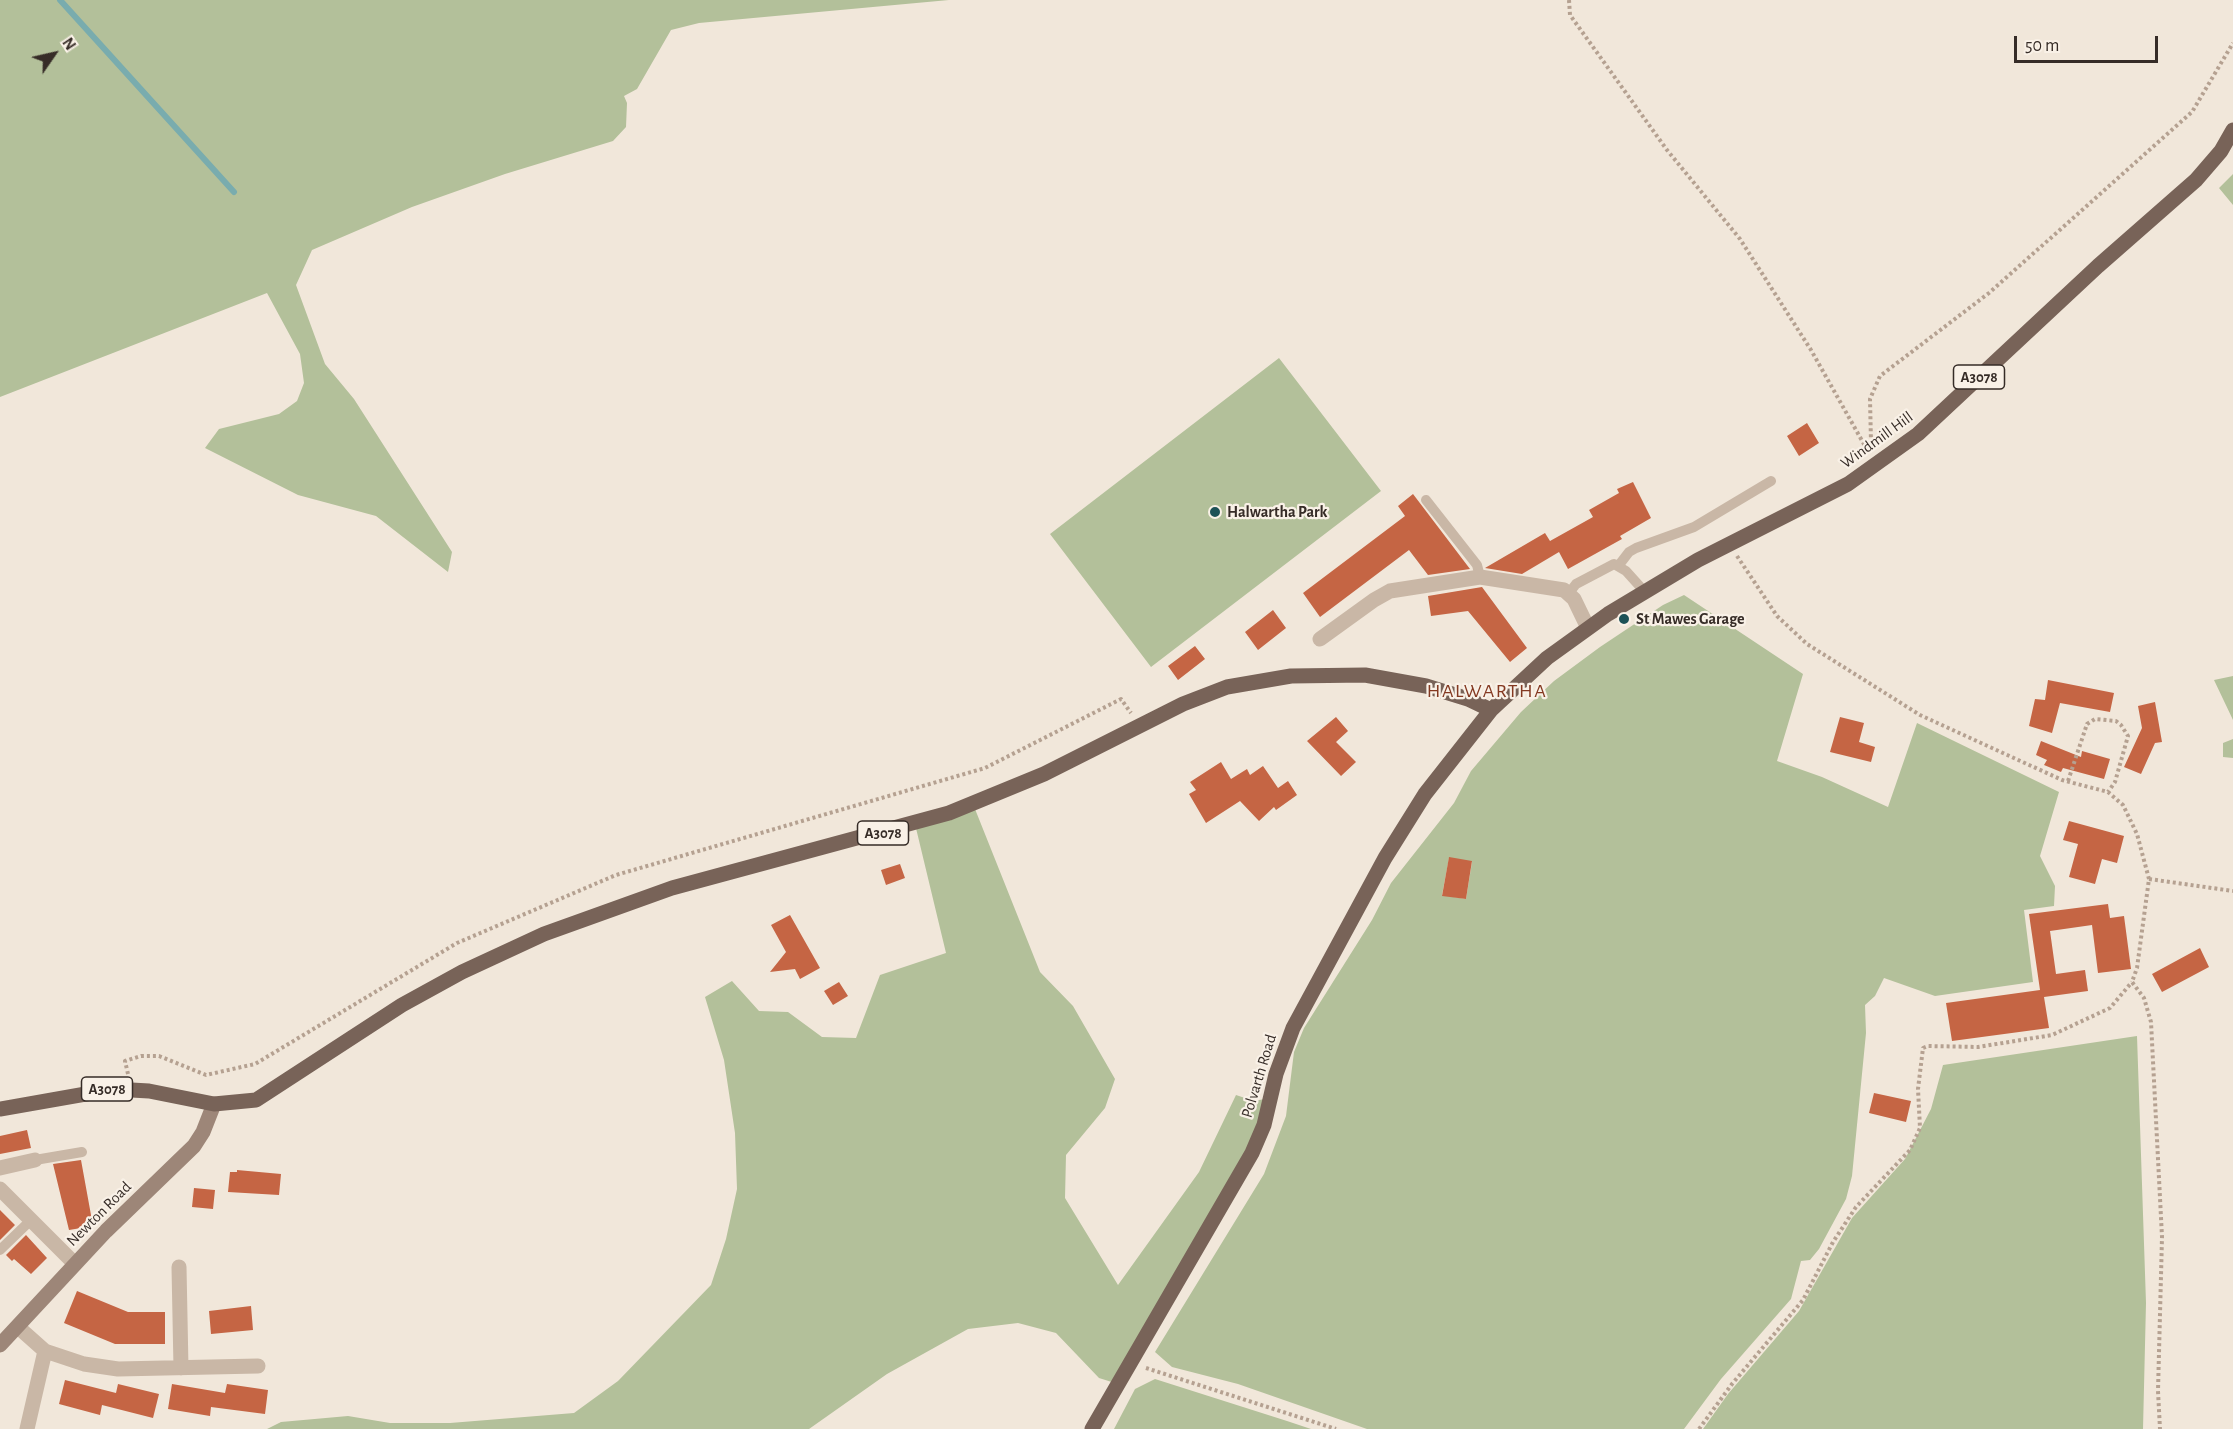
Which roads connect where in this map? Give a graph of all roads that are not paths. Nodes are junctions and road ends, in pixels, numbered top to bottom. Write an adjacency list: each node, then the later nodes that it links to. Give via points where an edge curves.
1 (2233, 130): 6 (main road, Windmill Hill / A3078, via 2221,152 2196,180 2082,280 1918,434 1822,498)
2 (1771, 482): 4 (lane, via 1694,527 1636,548)
3 (1426, 500): 5 (lane, via 1477,566)
4 (1619, 565): 6 (lane); 7 (lane, via 1608,566 1576,584)
5 (1480, 577): 7 (street); 9 (street, via 1390,591)
6 (1644, 591): 8 (main road, Windmill Hill / A3078)
7 (1569, 593): 8 (street)
8 (1588, 628): 10 (main road, Windmill Hill / A3078, via 1547,658)
9 (1320, 639)
10 (1491, 710): 11 (main road, A3078, via 1426,686 1365,675 1291,676 1208,693 1044,774 949,813 672,888 544,934 402,1005 267,1094 244,1103); 27 (main road, Polvarth Road / A3078, via 1425,794 1385,858 1293,1028 1252,1153)
11 (214, 1104): 12 (main road, A3078, via 149,1091 114,1089); 19 (street, Newton Road, via 194,1146)
12 (0, 1109)
13 (82, 1152): 14 (lane)
14 (35, 1160): 15 (street)
15 (0, 1168)
16 (0, 1189): 17 (street)
17 (30, 1221): 18 (lane); 19 (street)
18 (0, 1250)
19 (75, 1264): 21 (street, Newton Road)
20 (179, 1267): 25 (street)
21 (18, 1327): 22 (street, Newton Road); 23 (street)
22 (0, 1345)
23 (45, 1351): 25 (street, via 84,1364 118,1369); 26 (street)
24 (258, 1366): 25 (street)
25 (181, 1368)
26 (27, 1429)
27 (1092, 1429)

